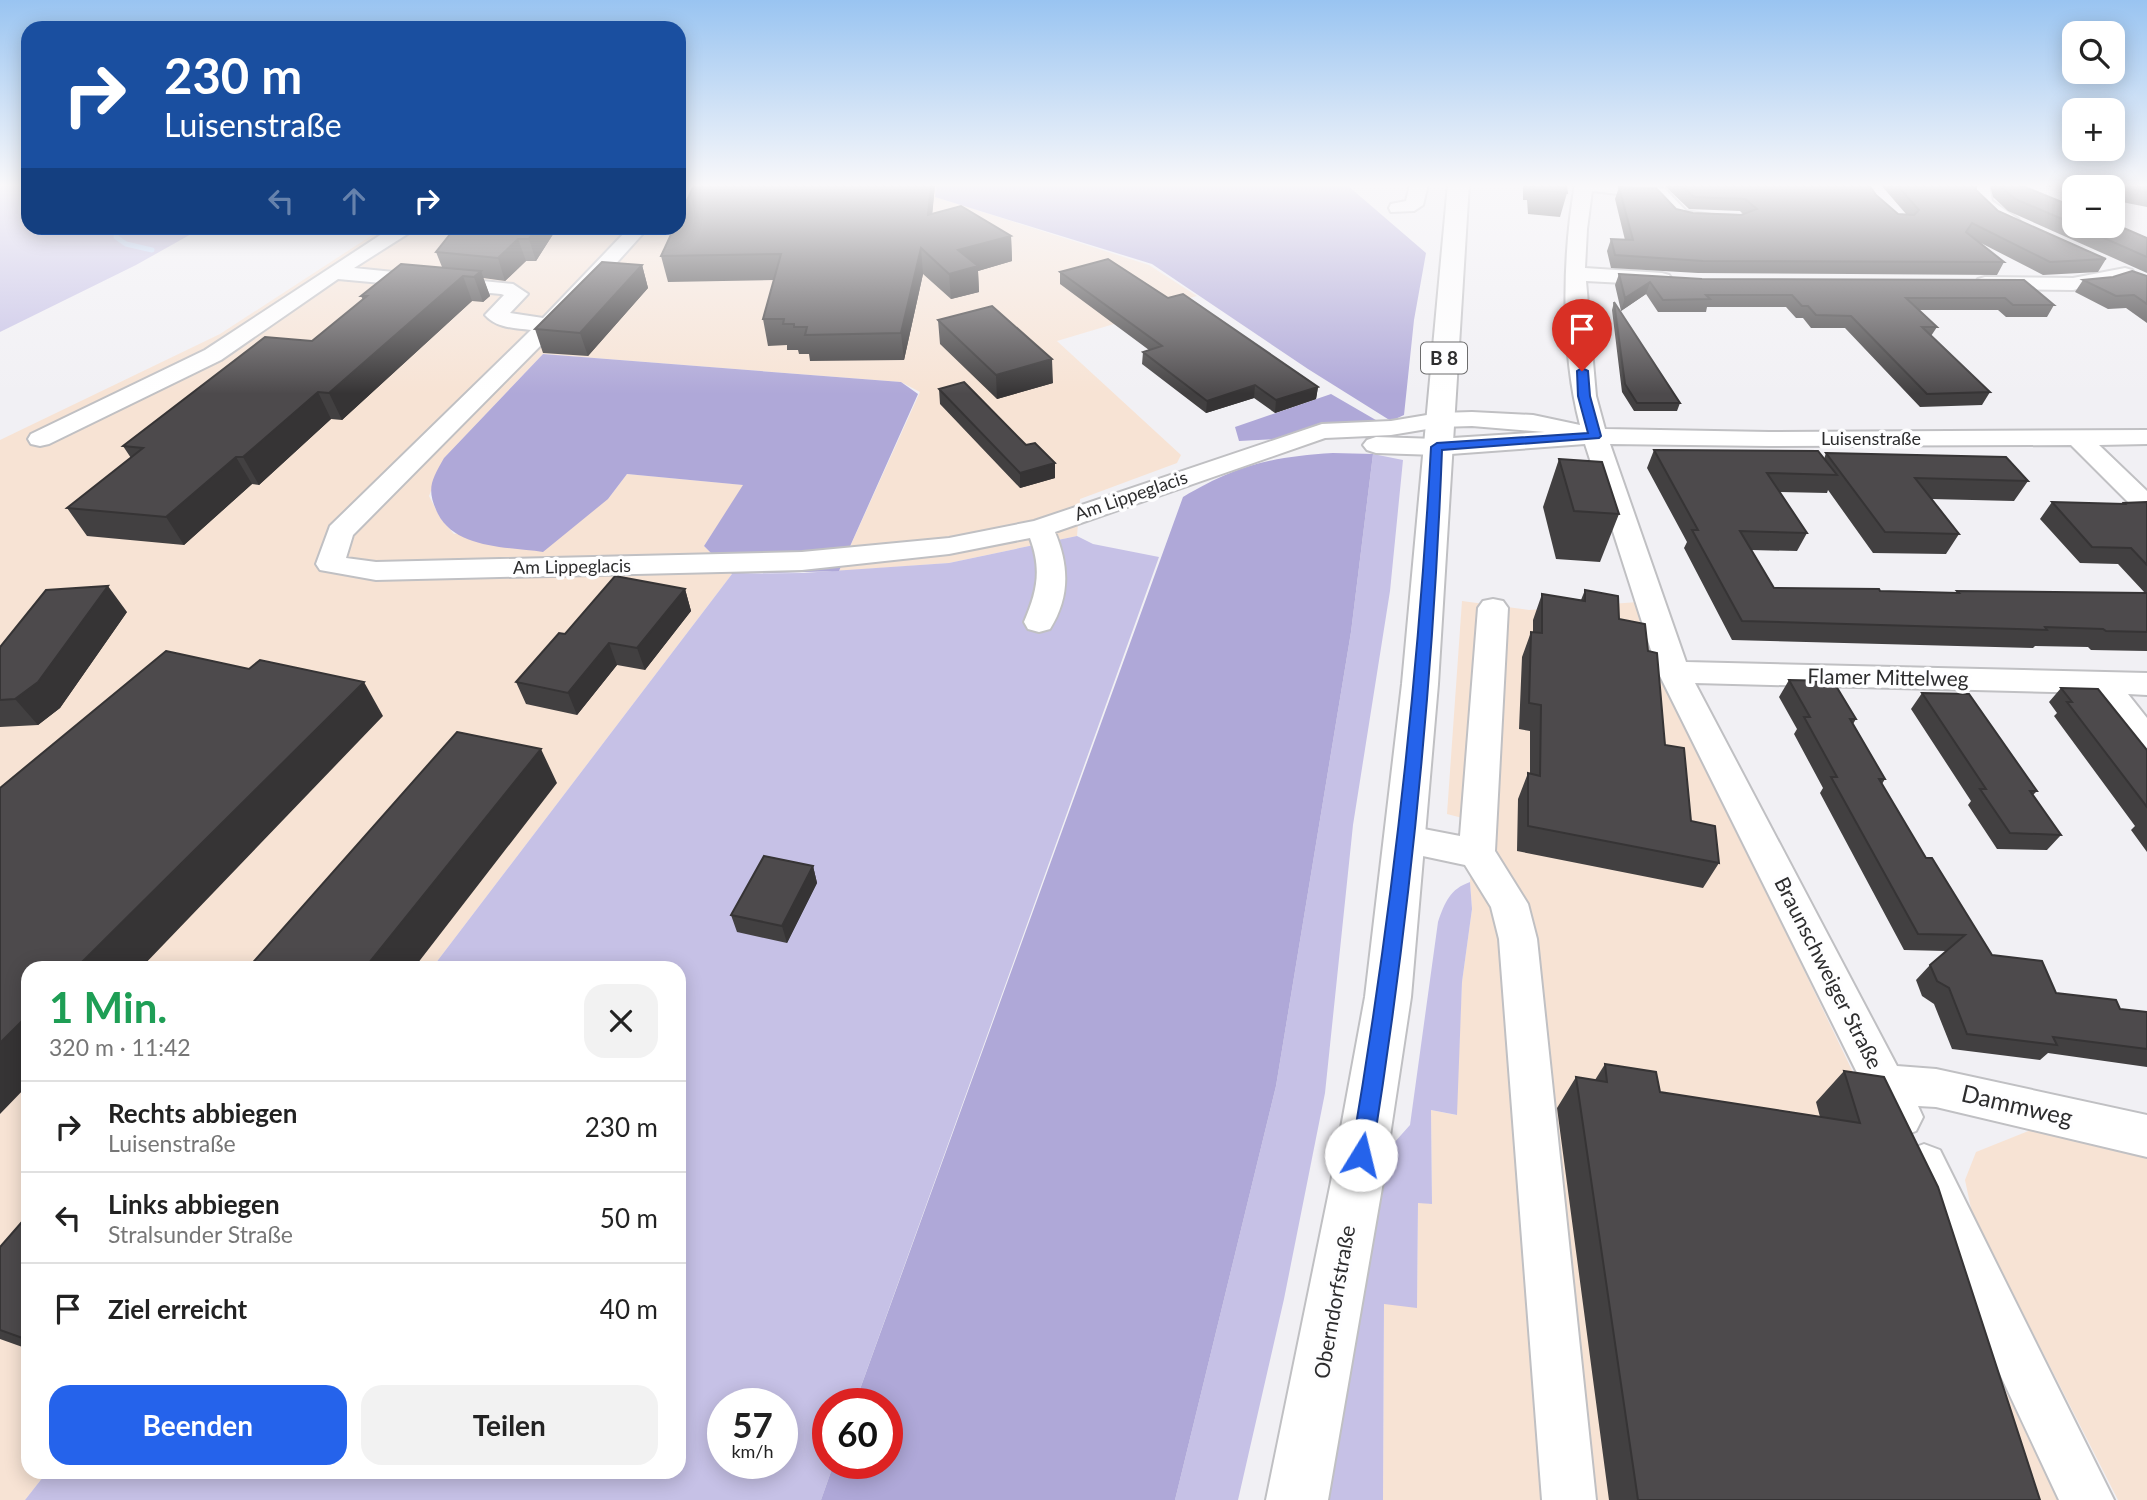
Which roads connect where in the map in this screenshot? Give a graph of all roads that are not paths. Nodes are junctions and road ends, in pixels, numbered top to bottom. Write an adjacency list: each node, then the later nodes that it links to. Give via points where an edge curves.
1 (363, 254): 6 (street)
2 (615, 254): 12 (street, Am Lippeglacis)
3 (1450, 254): 14 (main road, Oberndorfstraße / B 8)
4 (1576, 254): 7 (street, Braunschweiger Straße)
5 (2092, 260): 8 (street)
6 (336, 273): 12 (street, via 506,288 517,294 496,315); 17 (street, via 213,355)
7 (1575, 274): 9 (street); 13 (street, Braunschweiger Straße, via 1584,396)
8 (2124, 274): 10 (street, via 2073,284); 11 (street)
9 (1686, 281)
10 (1969, 283)
11 (2147, 284)
12 (548, 325): 20 (street, Am Lippeglacis, via 340,532 330,564 376,571 802,561 949,546)
13 (1595, 436): 14 (street, Luisenstraße); 16 (street, Luisenstraße); 23 (street, Braunschweiger Straße)
14 (1428, 437): 18 (street, Am Lippeglacis); 18 (street, Am Lippeglacis, via 1391,428 1322,431); 27 (main road, Oberndorfstraße / B 8, via 1421,671)
15 (2147, 437): 16 (street, Luisenstraße)
16 (2078, 438): 19 (street)
17 (40, 439)
18 (1258, 452): 20 (street, Am Lippeglacis)
19 (2147, 506)
20 (1040, 527): 22 (street, via 1060,577)
21 (1493, 608): 28 (street)
22 (1039, 622)
23 (1674, 672): 24 (street, Flamer Mittelweg); 29 (street, Braunschweiger Straße)
24 (2102, 683): 25 (street, Flamer Mittelweg); 26 (street)
25 (2147, 684)
26 (2147, 741)
27 (1403, 839): 28 (street); 31 (main road, Oberndorfstraße / B 8, via 1388,997)
28 (1477, 853): 32 (street, via 1509,904 1518,939)
29 (1885, 1085): 30 (street, Dammweg, via 1936,1088); 33 (street, Braunschweiger Straße)
30 (2147, 1136)
31 (1297, 1500)
32 (1569, 1500)
33 (2087, 1500)

